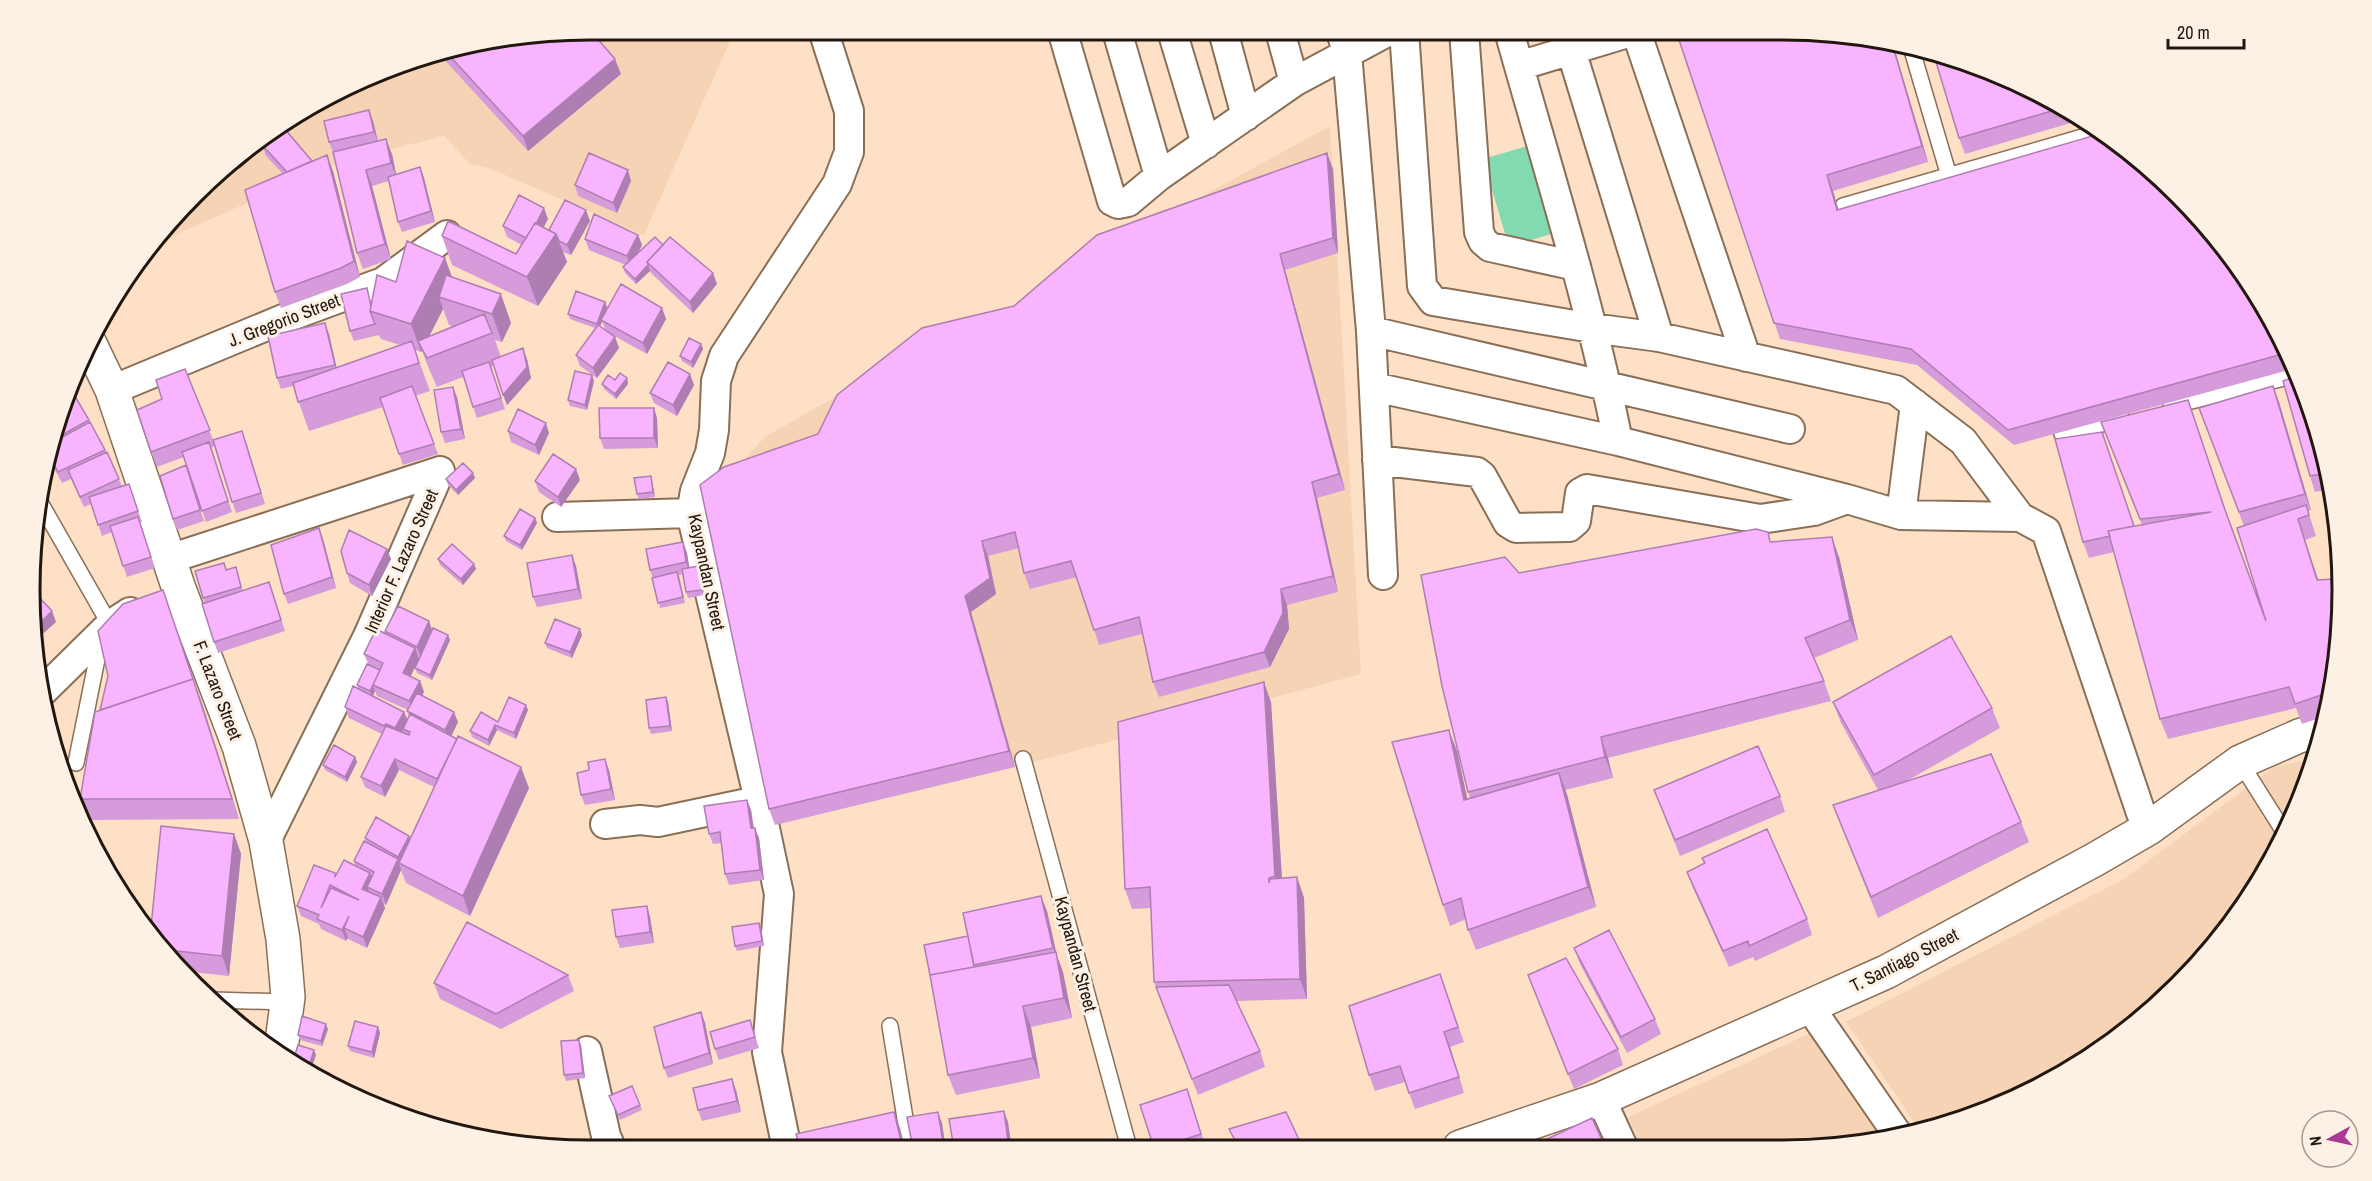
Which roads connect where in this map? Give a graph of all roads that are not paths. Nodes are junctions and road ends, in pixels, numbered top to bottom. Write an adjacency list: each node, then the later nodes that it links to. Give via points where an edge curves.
1 (826, 40): 40 (street, Kaypandan Street, via 849,111 849,152 837,184 724,356 716,381 710,453)
2 (1065, 40): 20 (street, via 1112,201 1128,202)
3 (1120, 40): 20 (street)
4 (1175, 40): 19 (street)
5 (1225, 40): 17 (street)
6 (1282, 40): 16 (street)
7 (1405, 40): 25 (street, via 1422,286 1433,301)
8 (1465, 40): 24 (street, via 1479,232 1483,241 1490,247)
9 (1512, 40): 15 (street)
10 (1605, 40): 13 (street)
11 (1638, 40): 29 (street)
12 (1344, 42): 16 (street); 26 (street)
13 (1571, 50): 15 (street); 27 (street)
14 (1914, 57): 21 (lane)
15 (1519, 66): 24 (street)
16 (1294, 82): 17 (street)
17 (1246, 116): 19 (street)
18 (2090, 135): 21 (lane)
19 (1206, 144): 20 (street)
20 (1159, 176)
21 (1949, 176): 22 (lane)
22 (1843, 206)
23 (447, 235): 33 (street, J. Gregorio Street, via 384,282)
24 (1576, 266): 25 (street)
25 (1592, 328): 27 (street); 31 (street)
26 (1371, 331): 31 (street); 32 (street)
27 (1659, 337): 29 (street)
28 (94, 353): 33 (main road, F. Lazaro Street)
29 (1746, 357): 34 (street, via 1896,390)
30 (2289, 377): 36 (lane)
31 (1606, 386): 35 (street); 37 (street)
32 (1374, 387): 37 (street); 38 (street)
33 (112, 390): 45 (main road, F. Lazaro Street)
34 (1915, 404): 42 (street); 44 (street, via 1963,441)
35 (1790, 429)
36 (2062, 434)
37 (1618, 441): 39 (street)
38 (1377, 460): 39 (street, via 1477,471 1508,523 1516,528 1569,526 1576,521 1580,493 1587,489 1760,519 1814,511); 46 (street)
39 (1847, 499): 42 (street)
40 (691, 513): 43 (street); 54 (street, Kaypandan Street)
41 (46, 514): 48 (lane)
42 (1901, 515): 44 (street)
43 (557, 517)
44 (2020, 517): 57 (street, via 2046,531)
45 (169, 558): 47 (main road, F. Lazaro Street); 58 (street, Interior F. Lazaro Street, via 440,471 368,636)
46 (1383, 575)
47 (162, 596): 48 (street); 58 (main road, F. Lazaro Street, via 239,746)
48 (103, 631): 49 (street); 53 (lane)
49 (49, 685)
50 (2313, 731): 52 (main road, T. Santiago Street)
51 (1023, 759): 70 (lane, Kaypandan Street)
52 (2240, 762): 56 (lane); 57 (main road, T. Santiago Street)
53 (76, 763)
54 (759, 800): 55 (street, via 658,822); 68 (street, Kaypandan Street, via 779,894 767,1052)
55 (605, 824)
56 (2279, 824)
57 (2149, 828): 61 (main road, T. Santiago Street, via 1886,972)
58 (266, 841): 60 (main road, F. Lazaro Street, via 283,939)
59 (224, 1000): 60 (lane)
60 (288, 1002): 63 (main road, F. Lazaro Street)
61 (1809, 1006): 65 (main road, T. Santiago Street); 66 (street)
62 (890, 1026): 69 (lane)
63 (282, 1045)
64 (587, 1051): 67 (street)
65 (1601, 1100): 71 (main road, T. Santiago Street); 72 (street)
66 (1894, 1129)
67 (608, 1140)
68 (786, 1140)
69 (909, 1140)
70 (1127, 1140)
71 (1482, 1140)
72 (1620, 1140)

